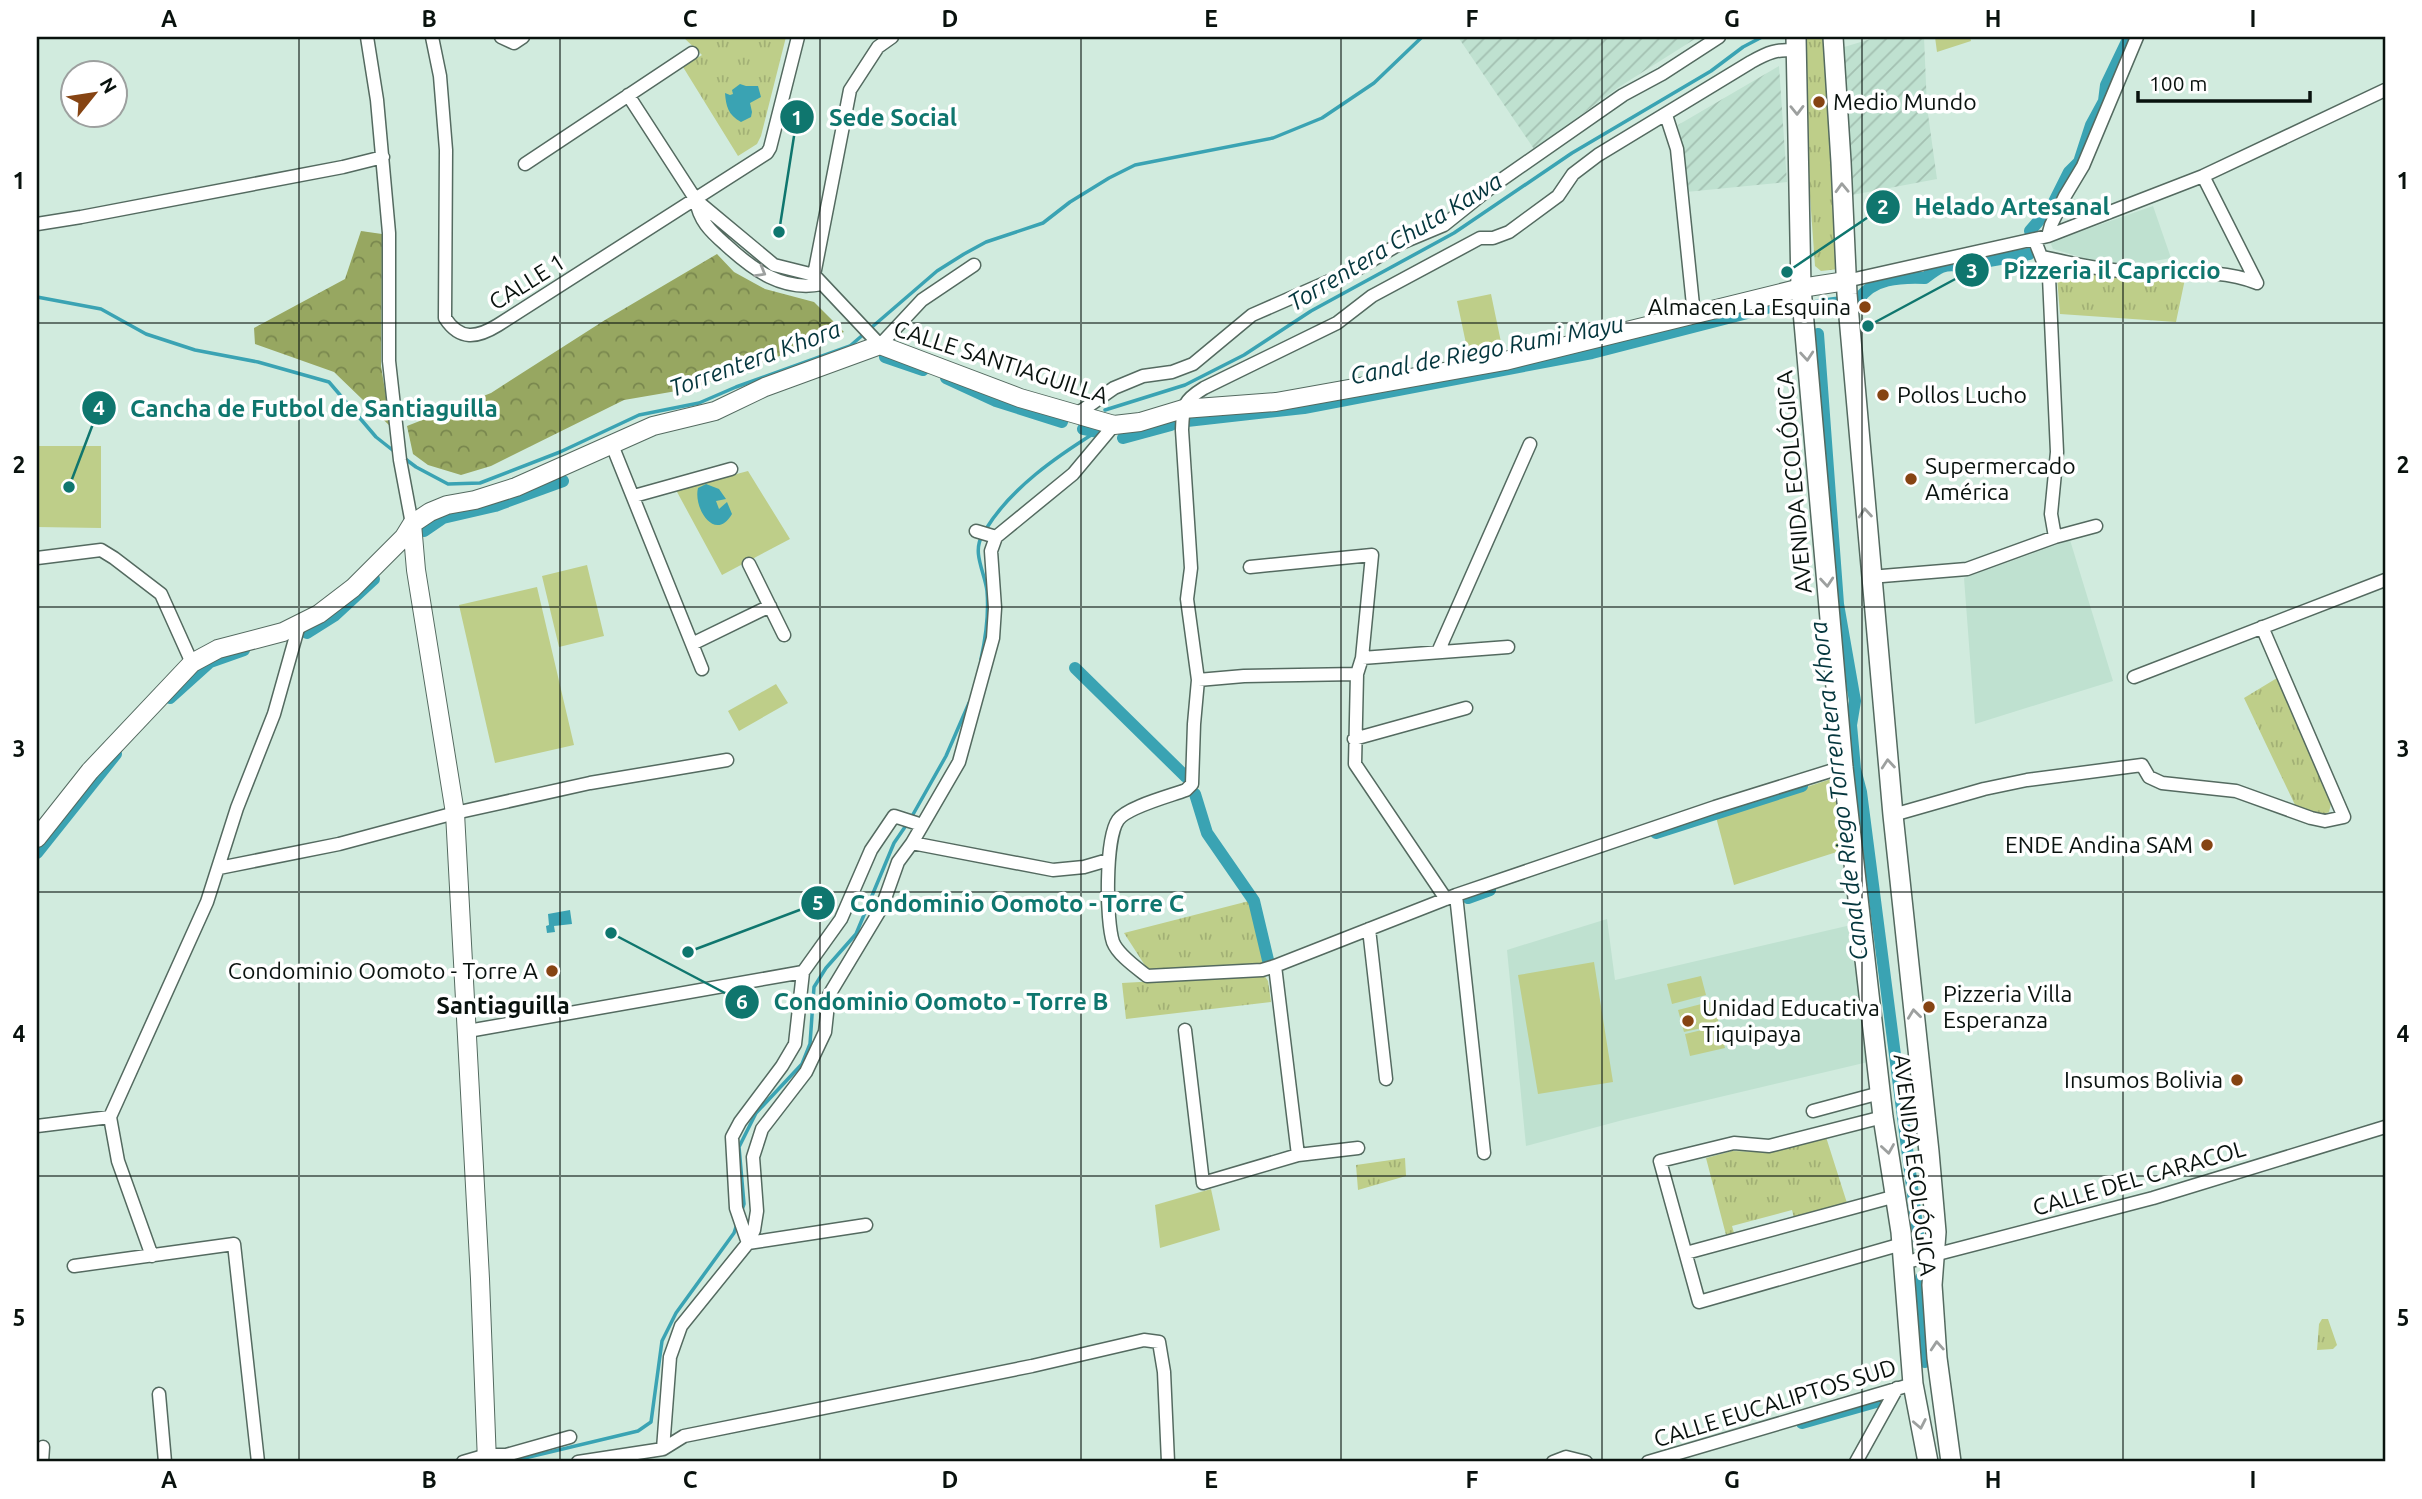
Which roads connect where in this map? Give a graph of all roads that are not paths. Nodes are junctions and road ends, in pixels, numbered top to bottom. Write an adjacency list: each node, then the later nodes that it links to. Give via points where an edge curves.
1 (367, 37): 15 (street)
2 (432, 37): 18 (street, CALLE 1, via 446,150 445,318 455,329 473,337 482,335)
3 (501, 37): 4 (street, via 514,43)
4 (523, 37)
5 (798, 37): 18 (street, CALLE 1, via 767,153)
6 (892, 37): 24 (street, via 878,47 850,90 815,261)
7 (1719, 37): 30 (street, via 1623,94 1444,225 1252,315 1194,364 1114,388)
8 (1832, 37): 25 (main road, AVENIDA ECOLÓGICA, one-way to 8)
9 (2137, 37): 20 (street)
10 (1796, 43): 14 (street, via 1772,51); 26 (main road, AVENIDA ECOLÓGICA, one-way to 26)
11 (692, 53): 13 (street)
12 (2385, 90): 17 (street)
13 (628, 95): 16 (street); 18 (street)
14 (1666, 115): 27 (street, via 1677,149); 29 (street, via 1598,155 1573,174 1558,196 1509,232 1480,237 1428,264 1372,296 1337,323 1204,387)
15 (383, 157): 19 (street); 36 (street, via 389,233 389,361)
16 (525, 164)
17 (2203, 176): 20 (street); 22 (street, via 2257,283 2237,275 2096,270)
18 (696, 200): 24 (street, via 727,237 774,265)
19 (37, 224)
20 (2048, 236): 21 (street)
21 (2035, 241): 22 (street); 25 (street)
22 (2042, 257): 38 (street, via 2049,277 2053,353 2057,452 2051,514)
23 (974, 265): 28 (street, via 922,300)
24 (818, 280): 28 (street)
25 (1846, 281): 26 (street, CALLE SANTIAGUILLA); 42 (main road, AVENIDA ECOLÓGICA, one-way to 25)
26 (1801, 288): 27 (street, CALLE SANTIAGUILLA); 60 (main road, AVENIDA ECOLÓGICA, one-way to 60)
27 (1695, 315): 29 (street, CALLE SANTIAGUILLA, via 1505,361 1276,402)
28 (878, 343): 30 (street, CALLE SANTIAGUILLA, via 1020,398); 33 (street, CALLE SANTIAGUILLA, via 715,411 653,426)
29 (1183, 409): 31 (street, CALLE SANTIAGUILLA, via 1140,422); 56 (street, via 1191,568 1187,599)
30 (1079, 415): 31 (street, CALLE SANTIAGUILLA)
31 (1108, 424): 63 (street, via 1073,474 1032,510 986,534 995,607 993,638 959,762)
32 (1530, 444): 50 (street)
33 (612, 445): 35 (street); 36 (street, CALLE SANTIAGUILLA, via 516,487 430,512)
34 (731, 469): 35 (street)
35 (634, 496): 48 (street)
36 (412, 524): 45 (street, CALLE SANTIAGUILLA, via 353,588); 61 (street)
37 (2096, 526): 38 (street)
38 (2055, 537): 42 (street, via 1967,569)
39 (37, 558): 52 (street, via 101,550 114,558 162,594)
40 (749, 564): 44 (street)
41 (1250, 567): 51 (street, via 1371,555)
42 (1870, 577): 62 (main road, AVENIDA ECOLÓGICA, one-way to 42)
43 (2385, 580): 46 (street)
44 (770, 606): 47 (street); 48 (street)
45 (299, 625): 52 (street, CALLE SANTIAGUILLA, via 268,638 218,649); 67 (street, via 274,714)
46 (2262, 627): 55 (street); 62 (street, via 2344,817 2325,821 2236,791 2162,783 2149,777 2142,765 2027,780)
47 (784, 635)
48 (692, 644): 53 (street)
49 (1508, 647): 50 (street)
50 (1438, 652): 51 (street)
51 (1362, 658): 54 (street)
52 (192, 663): 64 (street, CALLE SANTIAGUILLA, via 81,780)
53 (702, 668)
54 (1357, 674): 56 (street); 58 (street)
55 (2134, 677)
56 (1198, 680): 66 (street, via 1192,784 1119,818)
57 (1466, 708): 58 (street)
58 (1354, 739): 68 (street, via 1354,764)
59 (727, 760): 61 (street, via 590,783)
60 (1843, 767): 68 (street); 75 (main road, AVENIDA ECOLÓGICA)
61 (455, 813): 67 (street, via 340,844); 73 (street)
62 (1893, 816): 88 (main road, AVENIDA ECOLÓGICA, one-way to 62, via 1929,1152)
63 (922, 825): 65 (street); 71 (street, via 894,816 886,825 841,919)
64 (37, 838)
65 (912, 843): 66 (street, via 1053,870); 86 (street, via 898,862 882,907 829,995 825,1032 806,1072 762,1129 753,1157 757,1211)
66 (1108, 860): 70 (street, via 1114,945 1147,976)
67 (219, 868): 77 (street)
68 (1451, 897): 69 (street); 82 (street)
69 (1369, 929): 70 (street); 74 (street)
70 (1275, 966): 83 (street)
71 (803, 972): 73 (street); 86 (street, via 795,1044 732,1137 736,1208)
72 (1185, 1030): 83 (street, via 1202,1182)
73 (468, 1031): 97 (street)
74 (1387, 1079)
75 (1880, 1093): 76 (street); 78 (main road, AVENIDA ECOLÓGICA)
76 (1813, 1111)
77 (110, 1116): 79 (street); 90 (street, via 118,1161)
78 (1882, 1117): 84 (main road, AVENIDA ECOLÓGICA, one-way to 84); 87 (street, via 1769,1146 1734,1143 1661,1161)
79 (37, 1126)
80 (2385, 1127): 88 (street, CALLE DEL CARACOL, via 2152,1198)
81 (1358, 1148): 83 (street)
82 (1484, 1153)
83 (1297, 1155)
84 (1896, 1196): 87 (street); 89 (main road, AVENIDA ECOLÓGICA)
85 (866, 1225): 86 (street)
86 (748, 1243): 96 (street, via 681,1326 670,1357)
87 (1686, 1253): 89 (street, CALLE DEL CARACOL, via 1699,1302)
88 (1935, 1253): 89 (street, CALLE DEL CARACOL); 109 (main road, AVENIDA ECOLÓGICA, one-way to 88, via 1937,1358 1932,1286)
89 (1903, 1254): 92 (main road, AVENIDA ECOLÓGICA)
90 (152, 1256): 91 (street); 100 (street, via 234,1244)
91 (74, 1266)
92 (1905, 1386): 106 (street, CALLE EUCALIPTOS SUD); 107 (street); 108 (main road, AVENIDA ECOLÓGICA, one-way to 108)
93 (159, 1394): 99 (street)
94 (570, 1437): 97 (street)
95 (43, 1447): 98 (street)
96 (663, 1448): 102 (street); 103 (street, via 684,1436 1144,1340 1159,1342)
97 (487, 1459): 101 (street)
98 (42, 1462)
99 (165, 1462)
100 (258, 1462)
101 (463, 1462)
102 (578, 1462)
103 (1168, 1462)
104 (1553, 1462): 105 (street, via 1566,1457)
105 (1586, 1462)
106 (1648, 1462)
107 (1856, 1462)
108 (1928, 1462)
109 (1951, 1462)

